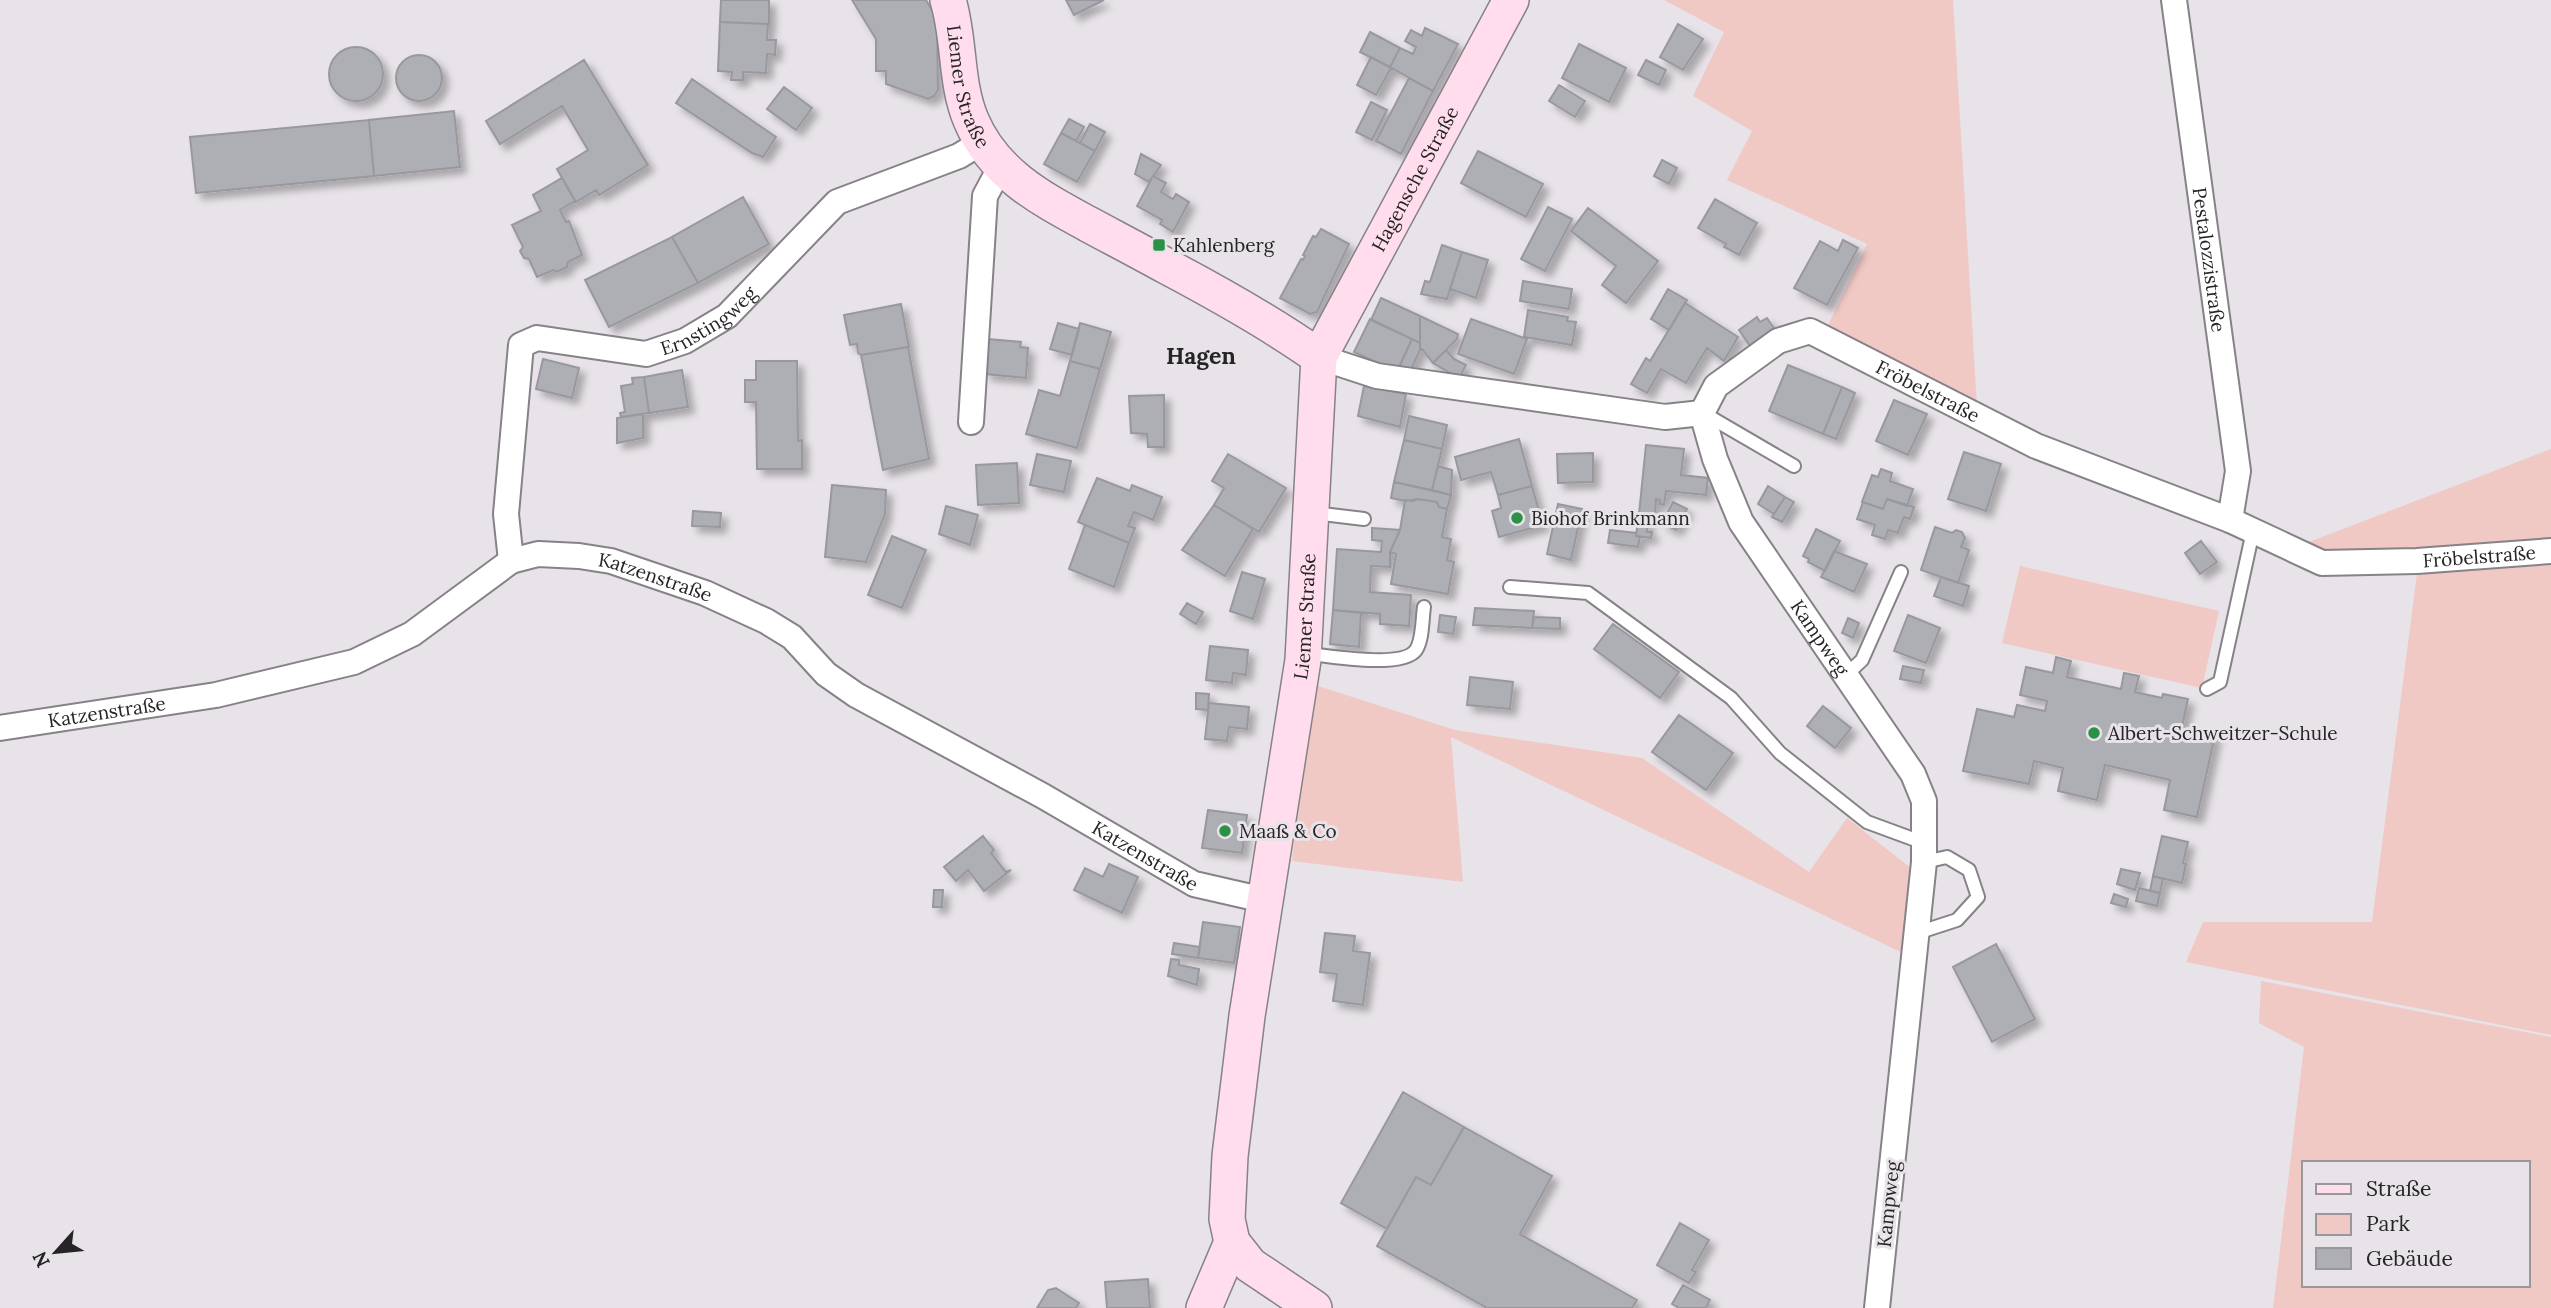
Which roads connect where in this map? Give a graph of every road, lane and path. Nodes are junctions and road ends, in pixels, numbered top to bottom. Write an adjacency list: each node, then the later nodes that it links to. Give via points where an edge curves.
1 (948, 0): 4 (main road, Liemer Straße, via 963,94)
2 (1511, 0): 5 (main road, Hagensche Straße)
3 (2174, 0): 11 (street, Pestalozzistraße, via 2238,471)
4 (991, 154): 5 (main road, Liemer Straße, via 1042,199); 7 (street, Liemer Straße); 14 (street, Ernstingweg, via 959,156 836,202 727,316 685,341 646,354 537,338 521,345 506,514)
5 (1319, 356): 6 (street, via 1377,376 1665,417); 9 (main road, Liemer Straße)
6 (1702, 412): 8 (lane); 11 (street, Fröbelstraße, via 1716,386 1779,341 1810,331 2036,446); 19 (street, Kampweg, via 1741,522)
7 (971, 422)
8 (1794, 466)
9 (1311, 512): 10 (lane); 18 (main road, Liemer Straße)
10 (1364, 520)
11 (2230, 520): 12 (street, Fröbelstraße)
12 (2253, 531): 13 (street, Fröbelstraße, via 2322,563); 20 (lane, via 2220,682)
13 (2551, 551)
14 (511, 561): 21 (street, Katzenstraße, via 412,634 354,662 216,695); 23 (street, Katzenstraße, via 538,554 611,561 705,593 792,637 826,674 856,695 1194,884)
15 (1901, 572): 19 (lane, via 1862,660)
16 (1510, 587): 22 (lane, via 1588,593 1731,698 1780,753 1867,822)
17 (1424, 607): 18 (lane, via 1418,647 1408,657 1388,661)
18 (1303, 653): 23 (main road, Liemer Straße)
19 (1846, 675): 22 (street, Kampweg, via 1913,774 1924,801)
20 (2207, 689)
21 (0, 728)
22 (1924, 852): 24 (street, Kampweg); 24 (lane, via 1947,857 1969,870 1978,897 1957,920)
23 (1264, 900): 25 (main road, Liemer Straße, via 1264,942 1230,1156 1227,1219)
24 (1917, 933): 28 (street, Kampweg)
25 (1232, 1242): 26 (main road); 27 (main road, via 1250,1265)
26 (1204, 1308)
27 (1314, 1308)
28 (1877, 1308)

